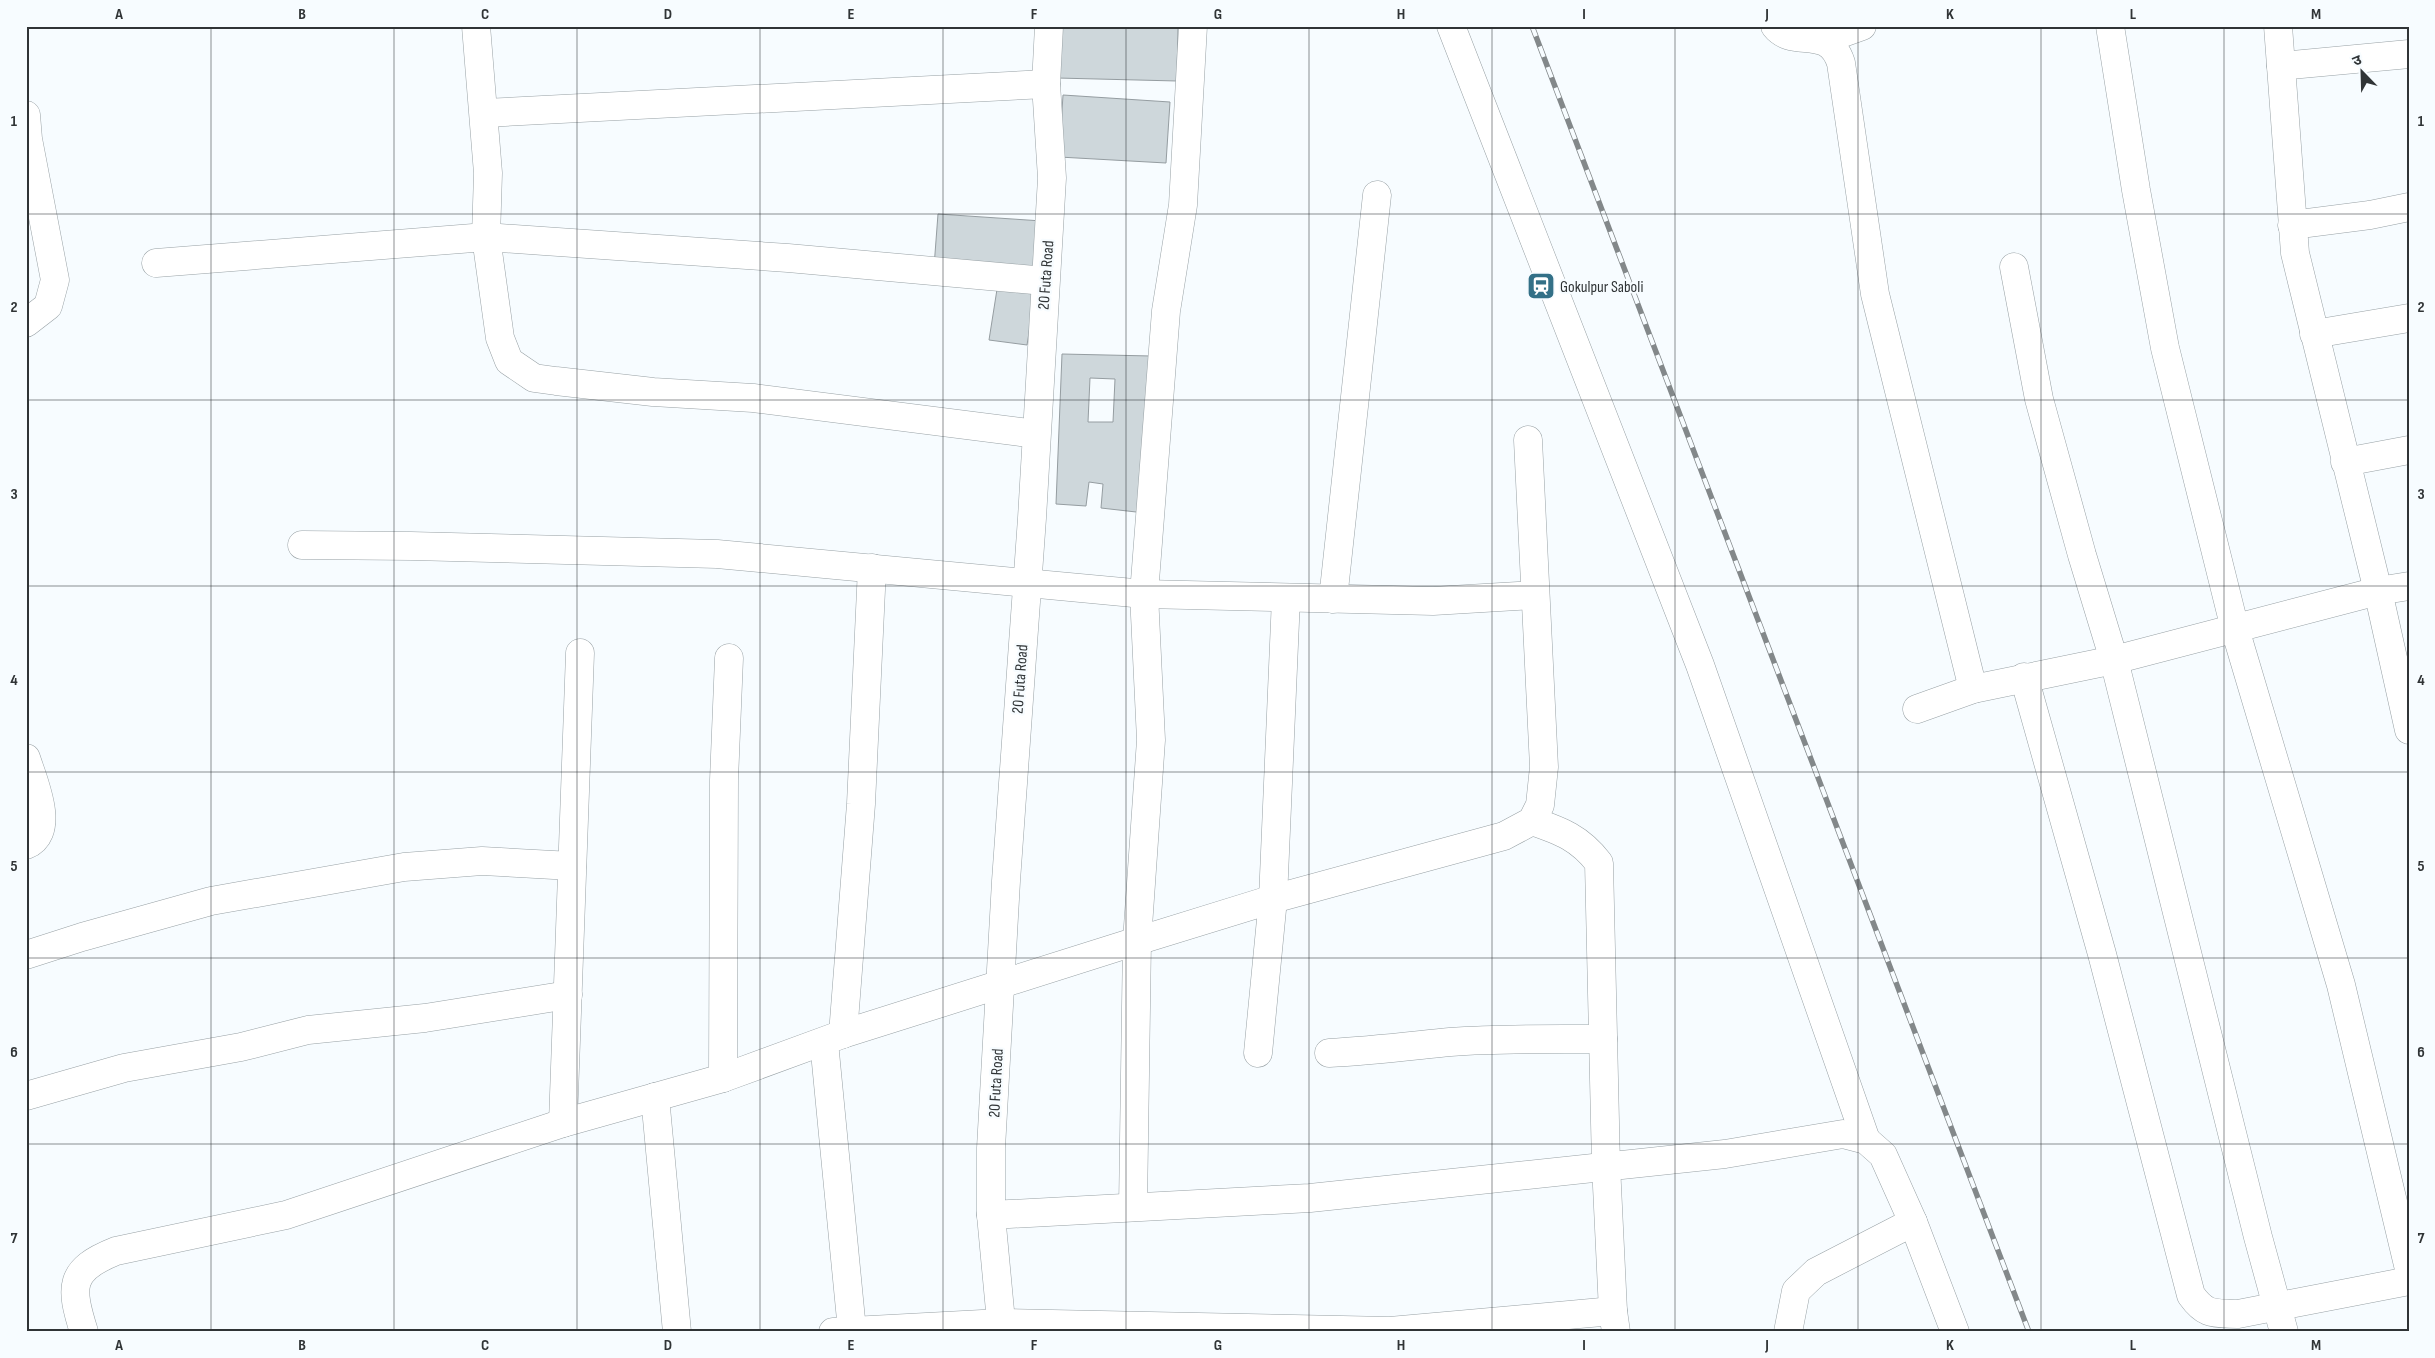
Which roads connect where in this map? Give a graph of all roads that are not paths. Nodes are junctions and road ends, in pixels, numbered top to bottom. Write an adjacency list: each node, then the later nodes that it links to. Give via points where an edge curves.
1 (476, 26): 13 (street)
2 (1049, 26): 12 (street, 20 Futa Road)
3 (1193, 26): 34 (street, via 1183,205 1166,311)
4 (1451, 26): 63 (street, via 1700,665)
5 (1775, 26): 9 (street, via 1787,35)
6 (1862, 26): 9 (street)
7 (2110, 26): 38 (street, via 2165,348)
8 (2278, 26): 11 (street)
9 (1823, 40): 43 (street, via 1837,50 1841,63 1875,294)
10 (2409, 54): 11 (street)
11 (2281, 66): 17 (street)
12 (1046, 84): 13 (street); 21 (street, 20 Futa Road, via 1052,178)
13 (484, 113): 18 (street, via 488,173)
14 (26, 115): 23 (street, via 56,280 48,306)
15 (1377, 195): 37 (street)
16 (2409, 207): 17 (street)
17 (2292, 225): 24 (street, via 2295,254)
18 (486, 237): 19 (street); 21 (street, via 788,258); 25 (street, via 500,338 509,362 534,378 653,392 753,398)
19 (156, 264)
20 (2014, 267): 41 (street, via 2039,399)
21 (1045, 281): 25 (street, 20 Futa Road)
22 (2409, 318): 24 (street)
23 (26, 323)
24 (2314, 334): 28 (street)
25 (1036, 434): 31 (street, 20 Futa Road)
26 (1528, 440): 35 (street)
27 (2409, 450): 28 (street)
28 (2345, 462): 33 (street)
29 (302, 545): 30 (street, via 717,554)
30 (872, 568): 31 (street); 55 (street, via 861,804)
31 (1026, 582): 34 (street); 53 (street, 20 Futa Road)
32 (2409, 586): 33 (street)
33 (2378, 591): 38 (street); 45 (street)
34 (1144, 594): 36 (street); 51 (street, via 1151,740)
35 (1535, 595): 37 (street, via 1433,601); 47 (street, via 1544,767 1540,805)
36 (1286, 598): 37 (street); 50 (street)
37 (1333, 599)
38 (2235, 629): 41 (street); 68 (street, via 2341,985)
39 (580, 653): 49 (street)
40 (729, 658): 59 (street, via 724,780)
41 (2114, 660): 42 (street); 70 (street)
42 (2024, 677): 43 (street); 70 (street, via 2102,954 2191,1295 2200,1308 2214,1314)
43 (1973, 689): 44 (street)
44 (1917, 709)
45 (2409, 730)
46 (26, 758): 48 (street, via 40,801 42,827 32,843)
47 (1532, 821): 50 (street, via 1504,836); 56 (street, via 1562,831 1587,848 1599,864)
48 (26, 845)
49 (572, 866): 52 (street, via 482,861 404,867 211,901 82,936); 54 (street)
50 (1273, 899): 51 (street); 58 (street)
51 (1137, 940): 53 (street); 65 (street)
52 (26, 955)
53 (1000, 986): 55 (street); 66 (street, 20 Futa Road, via 991,1148)
54 (568, 995): 60 (street, via 425,1018 308,1030 240,1047 124,1068); 62 (street)
55 (834, 1038): 59 (street); 73 (street)
56 (1603, 1039): 57 (street, via 1480,1041); 64 (street)
57 (1329, 1053)
58 (1258, 1054)
59 (723, 1078): 61 (street)
60 (26, 1096)
61 (655, 1097): 62 (street); 75 (street)
62 (563, 1123): 74 (street, via 286,1215 116,1252 94,1260 79,1275 74,1296)
63 (1866, 1140): 64 (street, via 1843,1134 1725,1154); 67 (street, via 1883,1155)
64 (1606, 1165): 65 (street, via 1310,1198); 71 (street)
65 (1133, 1207): 66 (street)
66 (991, 1215): 72 (street, 20 Futa Road)
67 (1913, 1222): 76 (street, via 1816,1272 1796,1291); 77 (street)
68 (2409, 1269)
69 (2409, 1281): 70 (street)
70 (2281, 1319)
71 (1615, 1322): 72 (street, via 1390,1331)
72 (1002, 1328): 73 (street)
73 (842, 1331)
74 (84, 1332)
75 (677, 1332)
76 (1788, 1332)
77 (1955, 1332)

